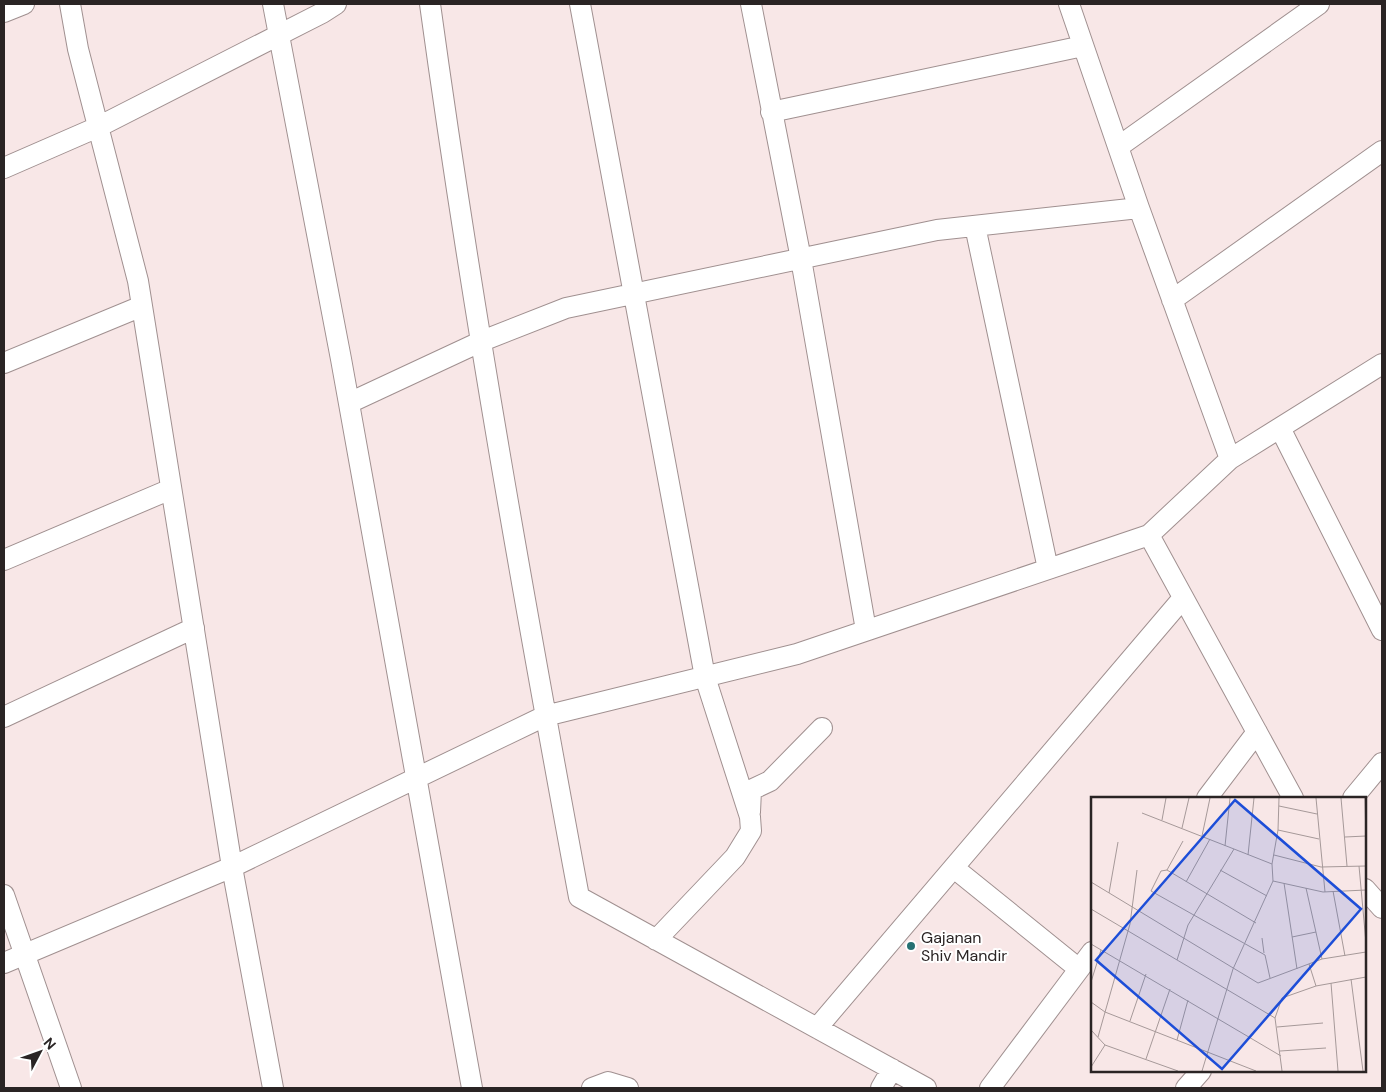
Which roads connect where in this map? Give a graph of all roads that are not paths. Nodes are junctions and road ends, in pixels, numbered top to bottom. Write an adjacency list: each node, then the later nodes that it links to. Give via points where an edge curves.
1 (24, 4): 10 (street)
2 (70, 4): 14 (street)
3 (273, 4): 11 (street)
4 (336, 4): 11 (street)
5 (430, 4): 24 (street)
6 (580, 4): 21 (street)
7 (751, 4): 13 (street)
8 (1069, 4): 12 (street)
9 (1319, 4): 15 (street)
10 (4, 12)
11 (279, 35): 14 (street); 27 (street)
12 (1083, 46): 13 (street); 15 (street)
13 (771, 112): 20 (street)
14 (98, 126): 17 (street); 23 (street)
15 (1118, 147): 18 (street)
16 (1382, 151): 22 (street)
17 (4, 168)
18 (1139, 208): 19 (street); 22 (street)
19 (975, 226): 20 (street, via 937,230); 33 (street)
20 (801, 259): 21 (street); 36 (street)
21 (634, 294): 24 (street, via 566,308); 38 (street)
22 (1172, 300): 29 (street)
23 (142, 306): 25 (street); 30 (street)
24 (482, 341): 27 (street); 39 (street)
25 (4, 363)
26 (1382, 364): 28 (street)
27 (349, 402): 44 (street)
28 (1280, 428): 29 (street); 37 (street)
29 (1230, 459): 31 (street)
30 (172, 489): 32 (street); 35 (street)
31 (1149, 535): 33 (street); 34 (street)
32 (4, 560)
33 (1048, 569): 36 (street)
34 (1183, 598): 42 (street); 50 (street)
35 (194, 628): 40 (street); 49 (street)
36 (866, 630): 38 (street, via 797,654)
37 (1382, 630)
38 (705, 677): 39 (street); 48 (street)
39 (546, 716): 44 (street); 54 (street, via 579,897)
40 (4, 717)
41 (822, 728): 48 (street, via 770,781 751,790)
42 (1257, 732): 45 (street); 46 (street)
43 (1382, 763): 47 (street)
44 (416, 778): 49 (street); 64 (street)
45 (1208, 797)
46 (1292, 797)
47 (1354, 797)
48 (750, 816): 54 (street, via 751,831 735,857)
49 (232, 867): 56 (street); 63 (street)
50 (954, 868): 58 (street); 59 (street)
51 (1366, 890): 53 (street)
52 (4, 896): 56 (street)
53 (1382, 908)
54 (656, 940): 59 (street)
55 (1091, 953): 58 (street)
56 (25, 954): 57 (street); 62 (street)
57 (4, 963)
58 (1080, 969): 69 (street)
59 (817, 1028): 60 (street)
60 (892, 1070): 67 (street); 68 (street)
61 (1199, 1072): 70 (street)
62 (72, 1088)
63 (273, 1088)
64 (472, 1088)
65 (592, 1088): 66 (street, via 608,1082)
66 (628, 1088)
67 (880, 1088)
68 (926, 1088)
69 (990, 1088)
70 (1186, 1088)

